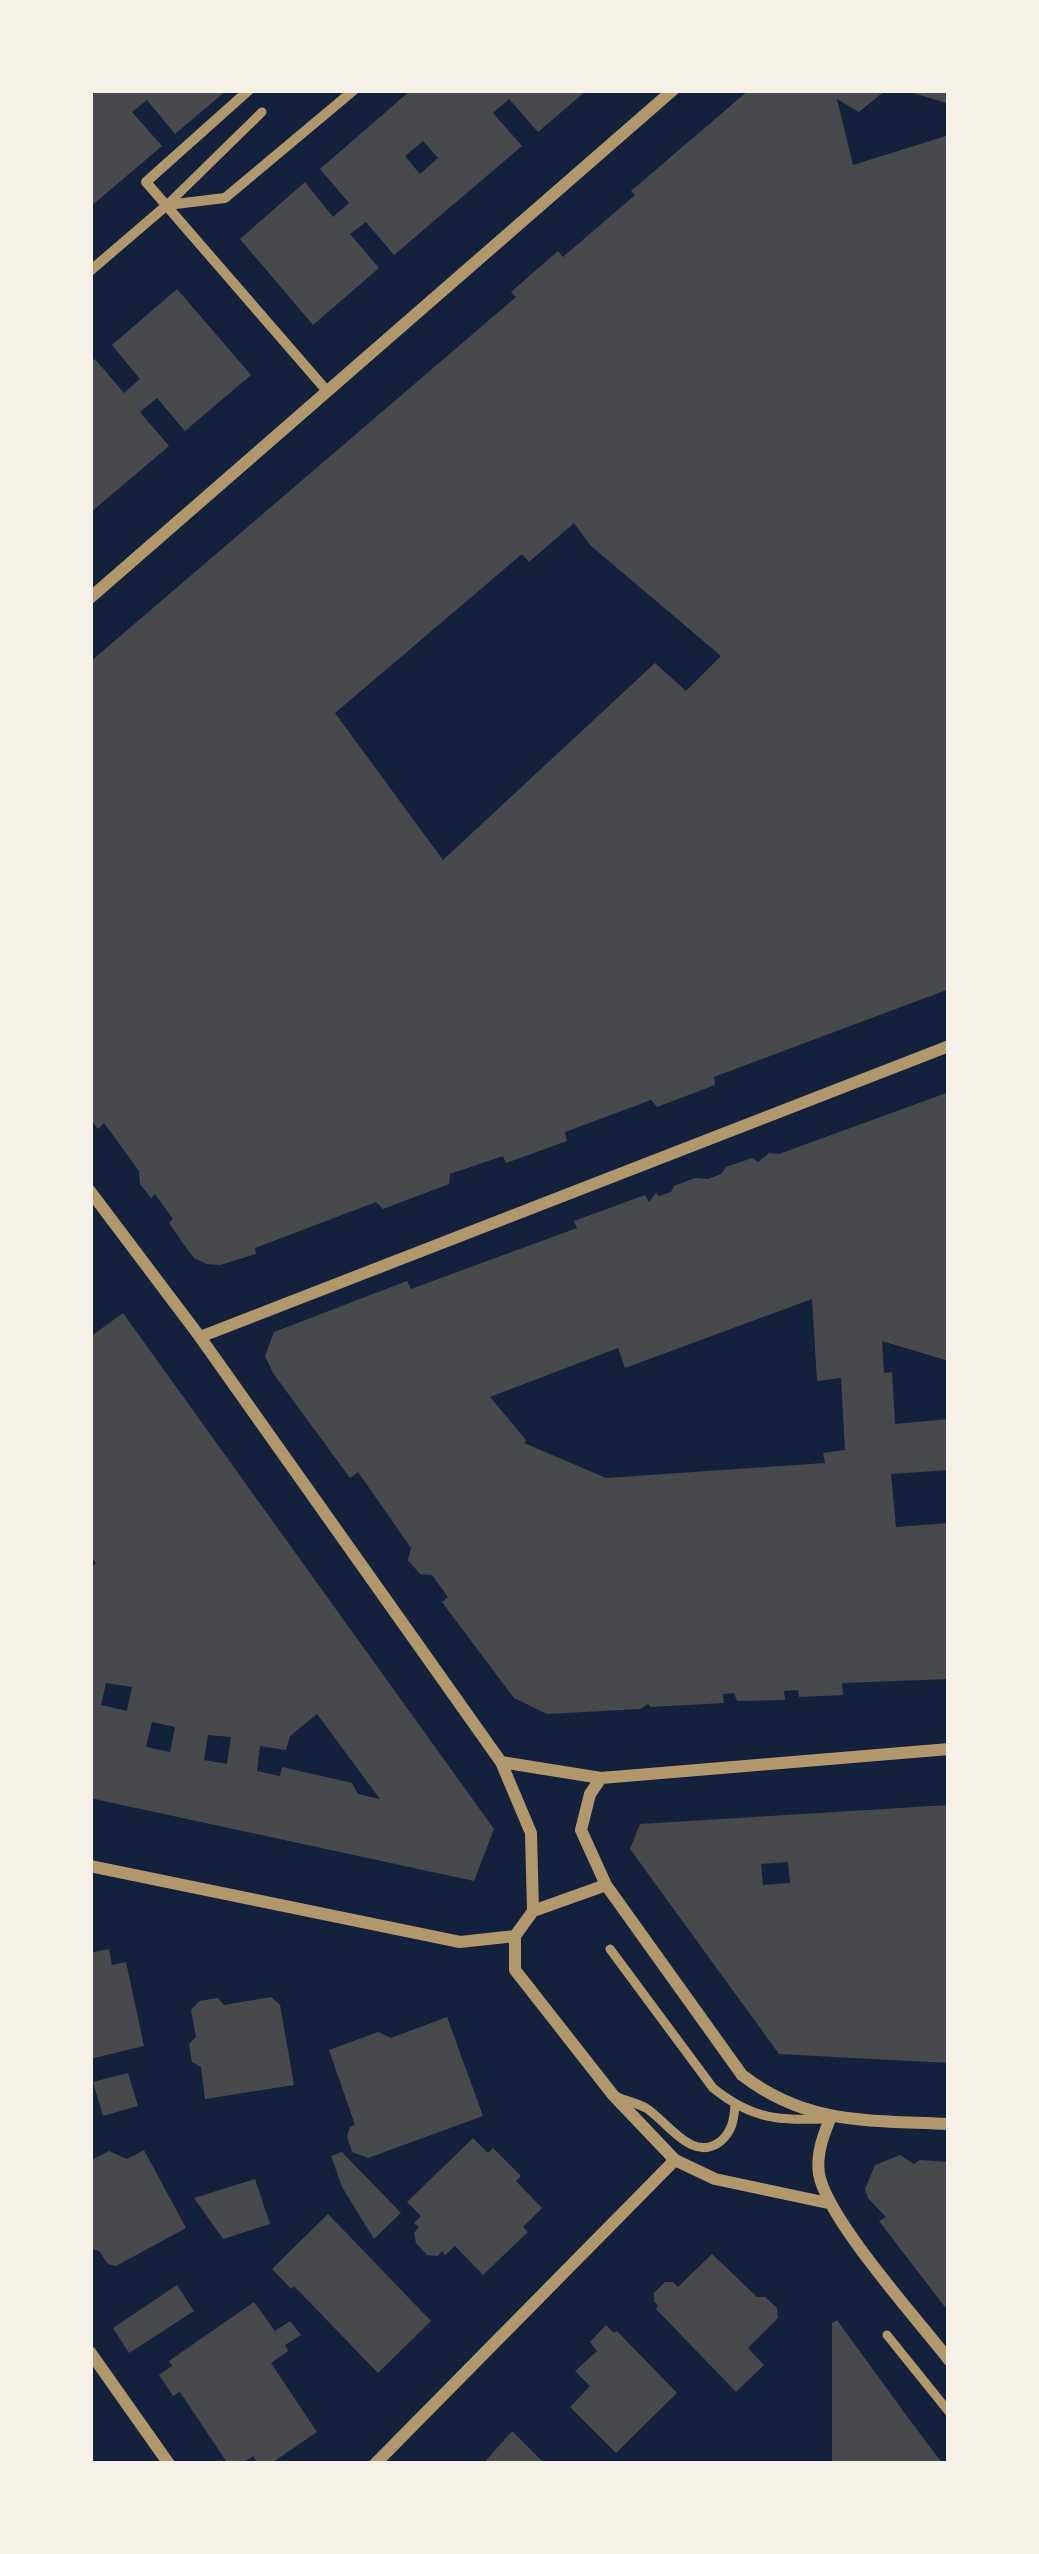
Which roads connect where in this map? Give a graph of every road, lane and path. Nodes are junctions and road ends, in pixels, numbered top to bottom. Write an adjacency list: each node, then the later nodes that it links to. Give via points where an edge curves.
1 (249, 90): 5 (street, via 146,182)
2 (355, 90): 5 (street, via 225,197)
3 (673, 90): 7 (street)
4 (262, 112): 5 (lane)
5 (167, 205): 6 (street); 7 (street)
6 (90, 271)
7 (327, 392): 8 (street)
8 (90, 598)
9 (949, 1046): 11 (street)
10 (90, 1191): 11 (street)
11 (200, 1337): 13 (street)
12 (949, 1749): 14 (street)
13 (501, 1762): 14 (street); 17 (street, via 531,1833)
14 (601, 1778): 16 (street, via 581,1830)
15 (90, 1866): 18 (street, via 460,1942)
16 (606, 1885): 17 (street); 22 (street, via 742,2075)
17 (533, 1912): 18 (street)
18 (515, 1936): 20 (street, via 514,1970)
19 (610, 1949): 21 (lane, via 713,2089)
20 (613, 2095): 21 (lane, via 699,2147 722,2140); 24 (street)
21 (734, 2105): 22 (lane, via 771,2120)
22 (830, 2119): 23 (street); 25 (street, via 818,2171)
23 (949, 2124)
24 (675, 2160): 25 (street, via 715,2179); 31 (street)
25 (828, 2203): 28 (street)
26 (887, 2335): 29 (lane)
27 (90, 2352): 30 (street)
28 (949, 2360)
29 (949, 2412)
30 (169, 2464)
31 (375, 2464)

